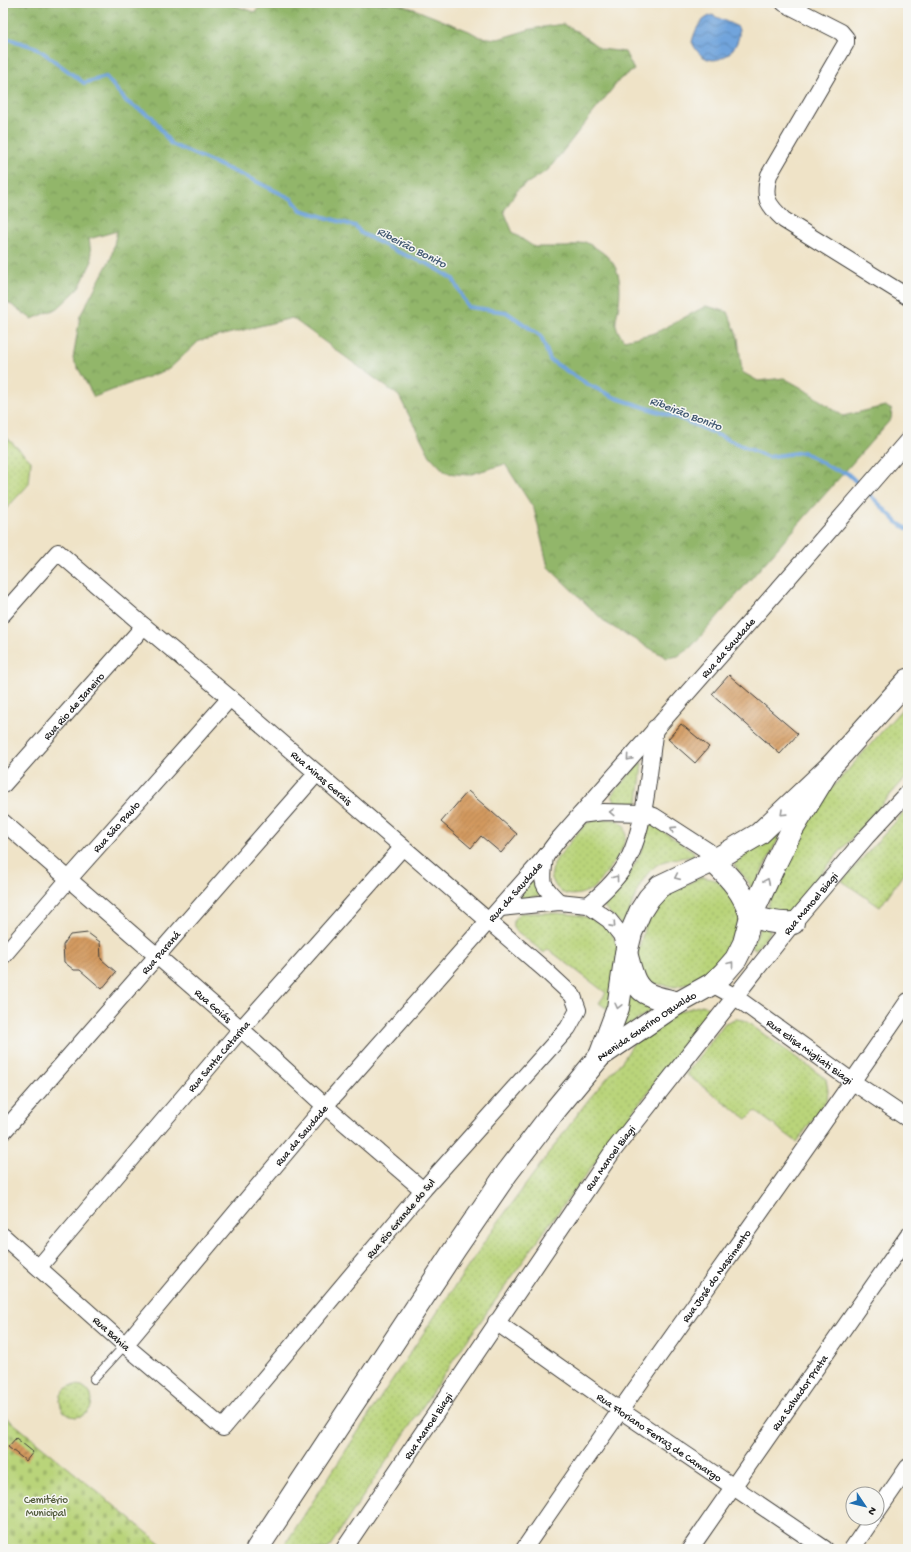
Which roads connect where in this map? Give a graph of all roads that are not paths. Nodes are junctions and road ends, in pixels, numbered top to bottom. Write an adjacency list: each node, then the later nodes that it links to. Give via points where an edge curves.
1 (784, 3): 2 (street, via 841,32 846,38 846,43 769,175 765,189 767,199 784,220)
2 (908, 297)
3 (908, 440): 8 (street, Rua da Saudade, via 844,516)
4 (3, 614): 5 (street, Rua Minas Gerais, via 58,552)
5 (144, 626): 7 (street, Rua Minas Gerais); 11 (street, Rua Rio de Janeiro)
6 (908, 680): 9 (main road, Avenida Guerino Oswaldo)
7 (230, 698): 10 (street, Rua Minas Gerais); 19 (street, Rua São Paulo)
8 (655, 728): 13 (street); 14 (street, Rua da Saudade, one-way to 14)
9 (831, 766): 18 (main road, Avenida Guerino Oswaldo, one-way to 18, via 759,834); 23 (main road, Avenida Guerino Oswaldo, one-way to 9, via 792,830)
10 (317, 773): 16 (street, Rua Minas Gerais); 28 (street, Rua Paraná)
11 (3, 785)
12 (908, 792): 25 (street, Rua Manoel Biagi)
13 (643, 813): 14 (street, one-way to 14, via 603,812); 18 (street, one-way to 13, via 708,852 654,816); 21 (street, one-way to 13, via 605,891 628,859 639,832)
14 (580, 815): 17 (street, Rua da Saudade)
15 (3, 822): 19 (street, Rua Goiás)
16 (402, 848): 24 (street, Rua Minas Gerais); 34 (street, Rua Santa Catarina)
17 (545, 857): 20 (street, via 542,880 547,891); 22 (street, Rua da Saudade)
18 (713, 861): 23 (main road, via 734,881 748,905); 26 (main road, Avenida Guerino Oswaldo, one-way to 26, via 660,886 640,912)
19 (68, 880): 27 (street, Rua São Paulo); 28 (street, Rua Goiás)
20 (559, 902): 21 (street); 22 (street)
21 (588, 905): 26 (street, one-way to 26, via 609,920 621,935)
22 (501, 908): 24 (street, Rua da Saudade)
23 (751, 916): 25 (main road, via 768,922); 29 (main road, Avenida Guerino Oswaldo, one-way to 23, via 736,959 744,943)
24 (488, 921): 33 (street, Rua Minas Gerais, via 573,996); 37 (street, Rua da Saudade)
25 (793, 923): 30 (street, Rua Manoel Biagi)
26 (626, 953): 32 (main road, via 633,979 641,989 649,995); 35 (main road, Avenida Guerino Oswaldo, one-way to 35, via 618,1008)
27 (3, 956)
28 (156, 957): 34 (street, Rua Goiás); 39 (street, Rua Paraná)
29 (712, 984): 30 (street, Rua Elisa Migliati Biagi); 32 (main road, Avenida Guerino Oswaldo)
30 (734, 996): 36 (street, Rua Elisa Migliati Biagi); 44 (street, Rua Manoel Biagi, via 613,1151)
31 (908, 1001): 36 (street, Rua José do Nascimento)
32 (678, 1003): 35 (main road, Avenida Guerino Oswaldo)
33 (578, 1010): 40 (street, Rua Rio Grande do Sul, via 568,1028)
34 (241, 1029): 37 (street, Rua Goiás); 43 (street, Rua Santa Catarina)
35 (600, 1056): 53 (main road, via 507,1173)
36 (853, 1082): 38 (street, Rua Elisa Migliati Biagi); 47 (street, Rua José do Nascimento)
37 (325, 1106): 40 (street, Rua Goiás); 45 (street, Rua da Saudade)
38 (908, 1119)
39 (3, 1132)
40 (423, 1190): 48 (street, Rua Rio Grande do Sul)
41 (3, 1236): 43 (street, Rua Bahia)
42 (908, 1236): 50 (street, Rua Salvador Prata)
43 (39, 1267): 45 (street, Rua Bahia)
44 (496, 1322): 47 (street, Rua Floriano Ferraz de Camargo); 54 (street, Rua Manoel Biagi)
45 (125, 1345): 46 (lane); 48 (street, Rua Bahia)
46 (94, 1379)
47 (620, 1410): 50 (street, Rua Floriano Ferraz de Camargo); 55 (street, Rua José do Nascimento)
48 (222, 1428)
49 (908, 1467): 51 (street)
50 (733, 1487): 56 (street, Rua Salvador Prata); 57 (street, Rua Floriano Ferraz de Camargo)
51 (885, 1500)
52 (868, 1526): 58 (street)
53 (257, 1549)
54 (344, 1549)
55 (524, 1549)
56 (690, 1549)
57 (825, 1549)
58 (852, 1549)

